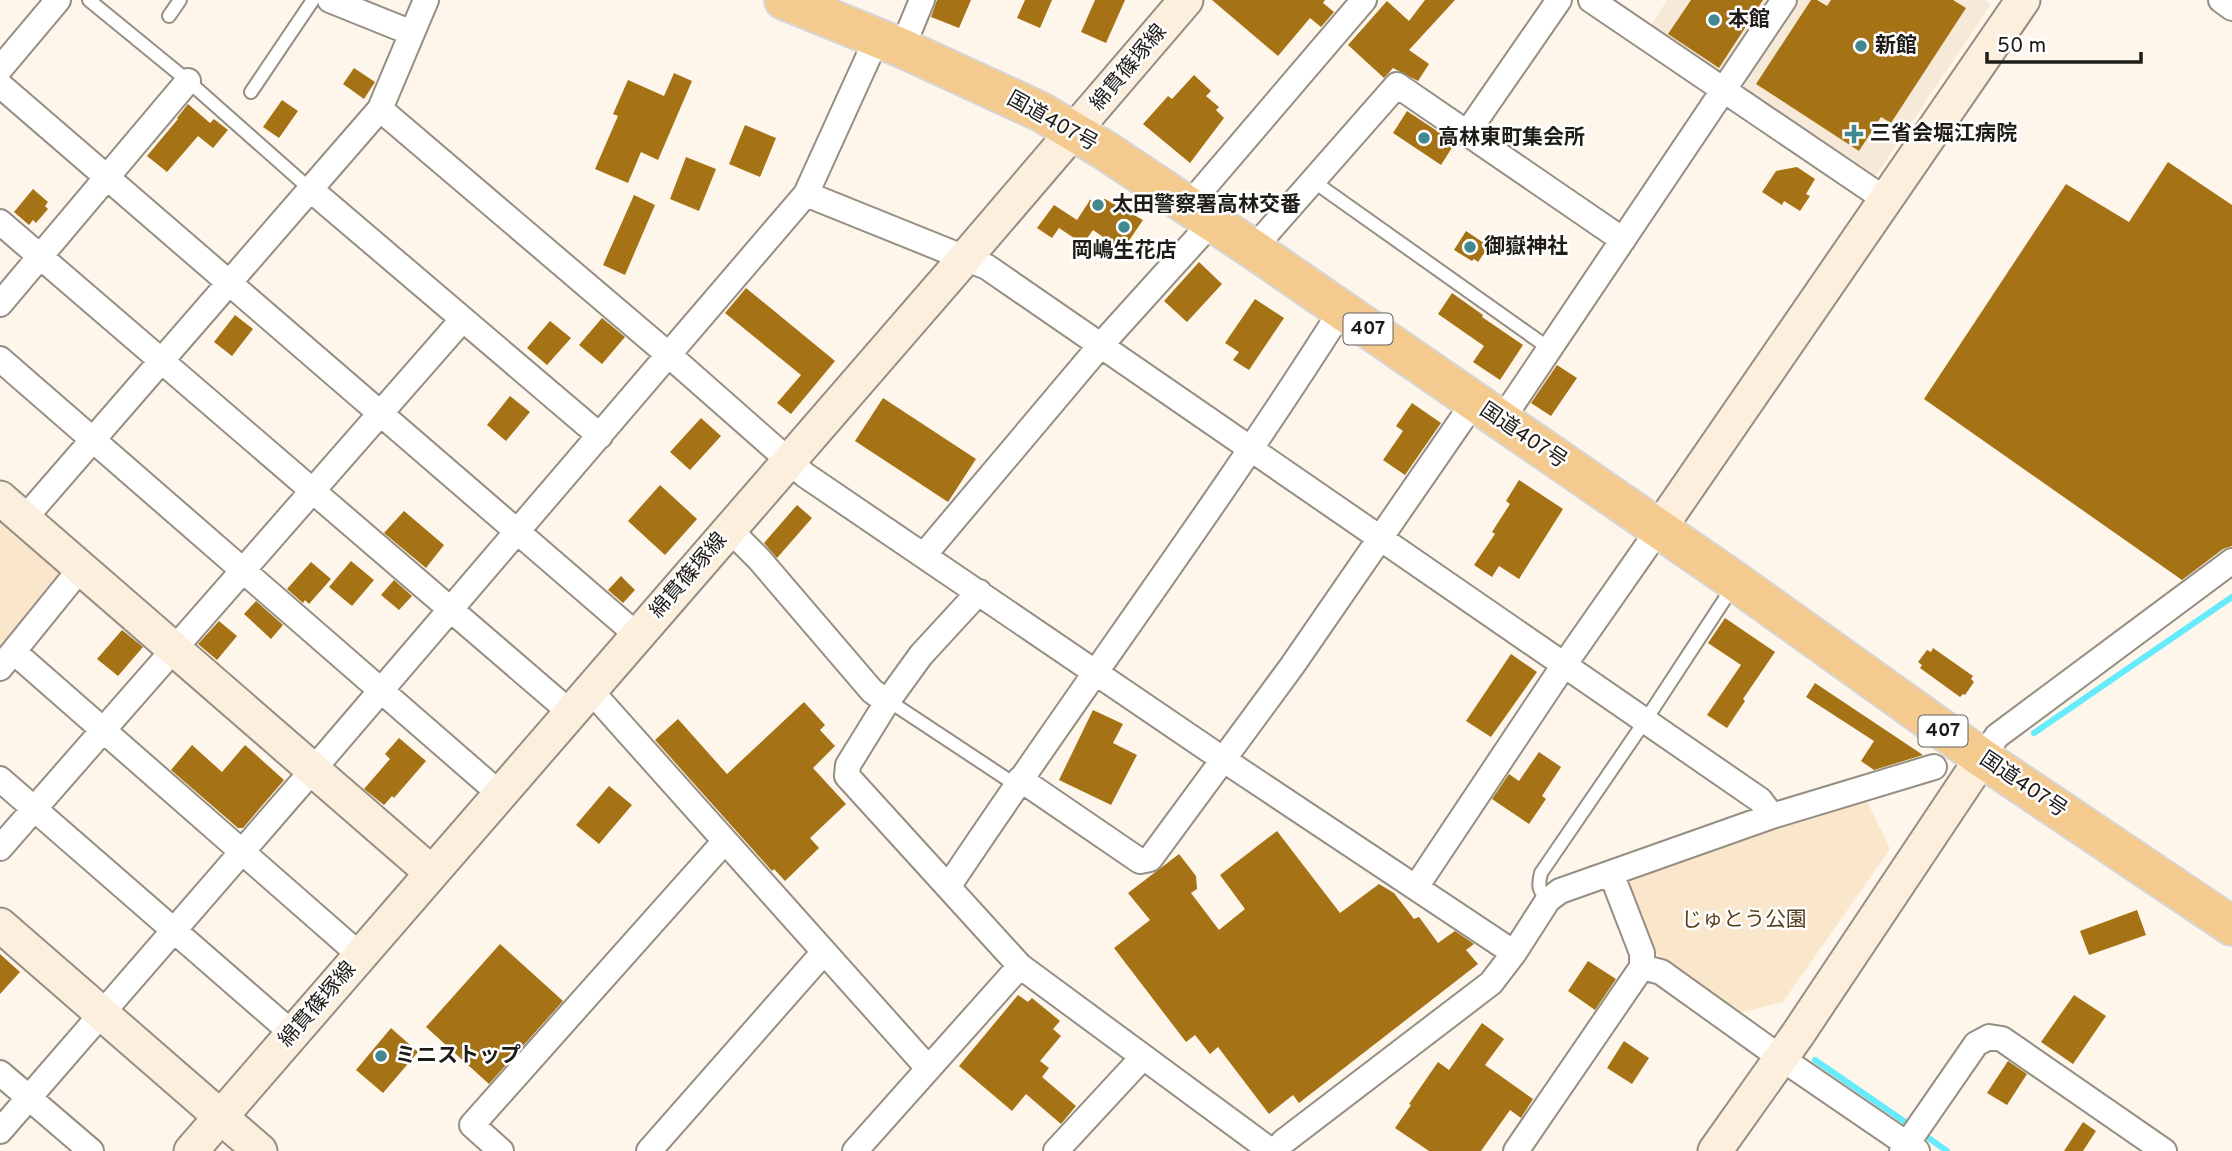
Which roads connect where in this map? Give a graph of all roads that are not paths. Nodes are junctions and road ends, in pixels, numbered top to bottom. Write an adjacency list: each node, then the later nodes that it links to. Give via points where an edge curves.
1 (58, 0): 20 (street)
2 (89, 0): 21 (lane)
3 (180, 0): 17 (lane)
4 (313, 0): 24 (lane)
5 (330, 0): 18 (street)
6 (426, 0): 18 (street)
7 (784, 0): 19 (highway, 国道407号 / 407)
8 (922, 0): 19 (street)
9 (1186, 0): 26 (street, 綿貫篠塚線)
10 (1364, 0): 33 (street)
11 (1559, 0): 27 (street)
12 (1591, 0): 23 (street)
13 (1784, 0): 23 (street)
14 (2023, 0): 32 (street)
15 (2221, 0): 16 (street)
16 (2232, 8)
17 (169, 16)
18 (412, 33): 25 (street)
19 (890, 43): 26 (highway, 国道407号 / 407); 31 (street)
20 (0, 69)
21 (188, 82): 28 (street); 30 (lane)
22 (0, 85): 28 (street)
23 (1724, 89): 32 (street); 35 (street)
24 (251, 92)
25 (380, 109): 30 (street); 45 (street)
26 (1075, 131): 33 (highway, 国道407号 / 407); 38 (street, 綿貫篠塚線)
27 (1467, 133): 29 (street, via 1397,85); 35 (street)
28 (107, 178): 37 (street); 39 (street)
29 (1313, 181): 36 (street); 44 (lane)
30 (310, 189): 39 (street); 42 (street)
31 (806, 194): 38 (street); 45 (street)
32 (1886, 200): 57 (street)
33 (1200, 214): 36 (highway, 国道407号 / 407); 43 (street)
34 (0, 222): 37 (street)
35 (1623, 240): 44 (street)
36 (1253, 250): 41 (highway, 国道407号 / 407)
37 (40, 257): 40 (street); 47 (street)
38 (965, 258): 43 (street, via 987,267); 53 (street, 綿貫篠塚線)
39 (228, 282): 47 (street); 49 (street)
40 (0, 304)
41 (1341, 311): 48 (highway, 国道407号 / 407); 52 (street)
42 (462, 320): 49 (street); 50 (street)
43 (1100, 346): 52 (street); 60 (street)
44 (1550, 349): 48 (street)
45 (670, 356): 50 (street); 53 (street)
46 (0, 359): 51 (street)
47 (162, 360): 51 (street); 54 (street)
48 (1487, 412): 57 (highway, 国道407号 / 407); 59 (street)
49 (380, 413): 54 (street); 58 (street)
50 (600, 436): 58 (street)
51 (92, 439): 55 (street); 63 (street)
52 (1249, 449): 59 (street); 71 (street)
53 (789, 461): 56 (street, 綿貫篠塚線); 60 (street)
54 (313, 491): 63 (street); 66 (street)
55 (12, 509): 62 (street)
56 (729, 529): 67 (street, 綿貫篠塚線); 74 (street, via 872,691)
57 (1659, 529): 64 (highway, 国道407号 / 407); 70 (street)
58 (518, 532): 66 (street); 67 (street)
59 (1381, 539): 70 (street); 78 (street)
60 (924, 555): 65 (street)
61 (2232, 561): 77 (street, via 1997,736)
62 (81, 569): 68 (street); 69 (street)
63 (243, 570): 68 (street); 72 (street)
64 (1736, 582): 75 (lane); 77 (highway, 国道407号 / 407)
65 (979, 592): 71 (street); 74 (street, via 921,655)
66 (451, 610): 72 (street); 73 (street)
67 (637, 635): 73 (street, 綿貫篠塚線)
68 (172, 649): 76 (street); 80 (street)
69 (7, 660): 76 (street)
70 (1564, 665): 75 (street); 92 (street)
71 (1095, 672): 78 (street); 82 (street)
72 (382, 690): 80 (street); 83 (street)
73 (581, 702): 83 (street, 綿貫篠塚線); 86 (street)
74 (887, 702): 82 (lane); 91 (street, via 848,765 847,776)
75 (1645, 720): 85 (street, via 1760,800); 93 (lane, via 1541,873 1538,884)
76 (104, 729): 84 (street); 88 (street)
77 (1982, 758): 95 (highway, 国道407号 / 407); 105 (street)
78 (1224, 760): 82 (street, via 1150,859 1140,861); 92 (street)
79 (1934, 767): 85 (street)
80 (312, 771): 88 (street); 89 (street)
81 (0, 779): 84 (street)
82 (1018, 782): 91 (street)
83 (500, 794): 89 (street, 綿貫篠塚線)
84 (34, 809): 87 (street); 96 (street)
85 (1772, 816): 90 (street)
86 (725, 841): 97 (street); 115 (street, via 472,1125)
87 (0, 848)
88 (242, 853): 96 (street); 99 (street)
89 (432, 873): 99 (street, 綿貫篠塚線)
90 (1611, 873): 93 (street, via 1560,891); 101 (street, via 1642,953)
91 (948, 887): 100 (street)
92 (1416, 887): 98 (street)
93 (1548, 900): 98 (street)
94 (0, 925): 102 (street)
95 (2232, 926)
96 (175, 930): 102 (street); 103 (street)
97 (824, 952): 106 (street); 116 (street)
98 (1514, 953): 119 (street, via 1492,983)
99 (361, 956): 103 (street, 綿貫篠塚線)
100 (1020, 966): 104 (street); 106 (street)
101 (1642, 967): 105 (street, via 1661,972); 120 (street)
102 (102, 1015): 108 (street); 109 (street)
103 (293, 1034): 109 (street, 綿貫篠塚線)
104 (1143, 1057): 118 (street); 119 (street)
105 (1781, 1058): 111 (street); 121 (street)
106 (928, 1068): 117 (street)
107 (0, 1073): 108 (street)
108 (29, 1098): 110 (street); 112 (street)
109 (221, 1117): 113 (street, 綿貫篠塚線); 114 (street)
110 (0, 1131)
111 (1909, 1149): 122 (street, via 1976,1044 1989,1037 2002,1040)
112 (92, 1151)
113 (191, 1151)
114 (260, 1151)
115 (501, 1151)
116 (649, 1151)
117 (855, 1151)
118 (1056, 1151)
119 (1274, 1151)
120 (1516, 1151)
121 (1715, 1151)
122 (2164, 1151)

